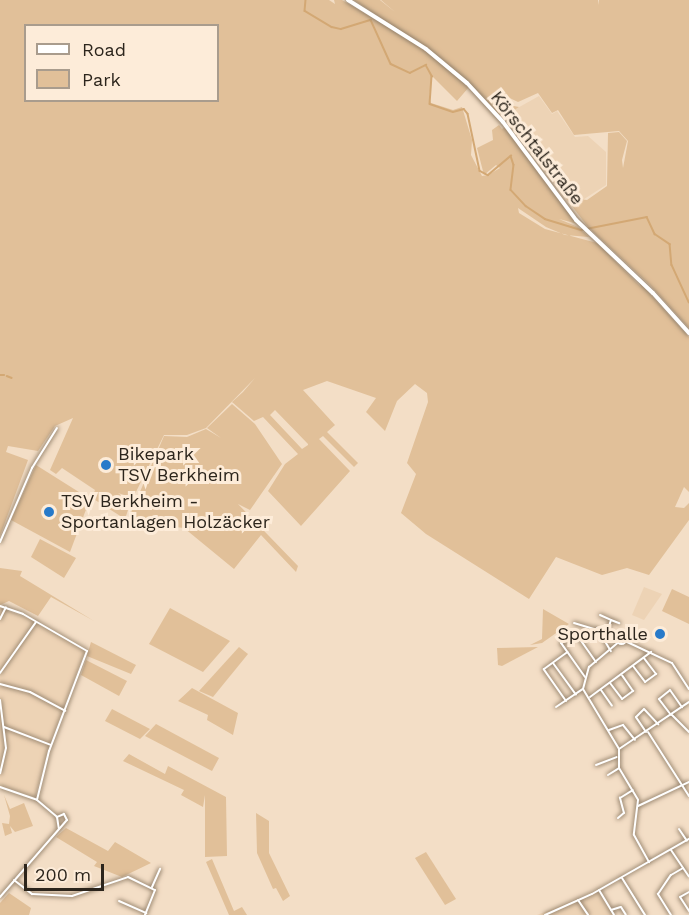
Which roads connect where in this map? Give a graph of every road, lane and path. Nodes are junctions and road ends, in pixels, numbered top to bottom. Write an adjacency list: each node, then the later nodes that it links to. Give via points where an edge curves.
1 (348, 0): 2 (main road, Körschtalstraße, via 426,49 467,83 503,122 580,225 653,293)
2 (689, 333)
3 (57, 428): 4 (street, via 32,468)
4 (0, 542)
5 (0, 606): 6 (street)
6 (6, 607): 8 (street); 10 (street)
7 (600, 615): 9 (street)
8 (0, 619)
9 (612, 620): 12 (street); 14 (street)
10 (36, 621): 25 (street); 41 (street, via 87,651)
11 (574, 623): 13 (street)
12 (619, 623)
13 (597, 628): 14 (street); 18 (street)
14 (607, 632): 15 (street)
15 (617, 636): 16 (street, via 623,634); 17 (street)
16 (625, 641): 17 (street); 20 (street)
17 (618, 643): 18 (street)
18 (611, 651): 23 (street)
19 (567, 652): 22 (street); 23 (street, via 561,644 577,634); 27 (street)
20 (651, 652): 21 (street); 31 (street, via 672,663)
21 (644, 658): 24 (street); 24 (street, via 656,674 645,682)
22 (553, 662): 33 (street); 36 (street, via 544,669)
23 (596, 662): 27 (street)
24 (633, 666): 26 (street)
25 (0, 674)
26 (622, 675): 28 (street); 28 (street, via 633,691 622,699)
27 (585, 677): 30 (street)
28 (610, 683): 32 (street)
29 (0, 684): 41 (street, via 30,692)
30 (583, 689): 33 (street); 34 (street)
31 (689, 689)
32 (601, 690): 34 (street); 38 (street)
33 (576, 695): 36 (street)
34 (590, 696): 45 (street)
35 (0, 700): 44 (street)
36 (566, 701): 39 (street)
37 (689, 702): 40 (street)
38 (612, 706)
39 (556, 707)
40 (682, 707): 42 (street); 42 (street, via 670,690 659,699)
41 (65, 711): 49 (street)
42 (671, 715): 43 (street); 47 (street)
43 (658, 724): 46 (street); 46 (street, via 644,709 636,717)
44 (4, 727): 49 (street); 54 (street, via 5,756)
45 (608, 730): 48 (street, via 623,725); 50 (street)
46 (647, 732): 48 (street); 57 (street)
47 (689, 732)
48 (635, 740): 50 (street)
49 (51, 745): 61 (street)
50 (619, 749): 51 (street)
51 (617, 757): 52 (street); 53 (street)
52 (596, 765)
53 (618, 768): 55 (street); 59 (street)
54 (0, 773)
55 (608, 775)
56 (689, 782): 57 (street)
57 (682, 785): 60 (street); 62 (street)
58 (0, 787): 61 (street)
59 (633, 790): 62 (street); 64 (street, via 620,798 624,813)
60 (689, 796)
61 (37, 800): 63 (street)
62 (638, 806): 69 (street, via 634,835)
63 (57, 817): 65 (street); 65 (street, via 67,817)
64 (618, 818)
65 (59, 829): 74 (street)
66 (679, 829): 67 (street)
67 (688, 840): 68 (street)
68 (671, 850): 69 (street); 70 (street)
69 (649, 862): 73 (street)
70 (682, 868): 72 (street); 89 (street, via 671,875 658,894)
71 (160, 869): 75 (street)
72 (688, 875)
73 (622, 878): 76 (street); 88 (street)
74 (14, 880): 75 (street, via 30,893 62,896 89,893 128,877); 78 (street)
75 (152, 887): 83 (street, via 156,892)
76 (599, 890): 79 (street); 81 (street)
77 (689, 892): 82 (street, via 680,897)
78 (0, 897)
79 (579, 900): 84 (street); 85 (street)
80 (119, 901): 83 (street)
81 (611, 910): 86 (street); 87 (street, via 621,907)
82 (689, 911)
83 (146, 914)
84 (545, 915)
85 (588, 915)
86 (614, 915)
87 (626, 915)
88 (645, 915)
89 (671, 915)

